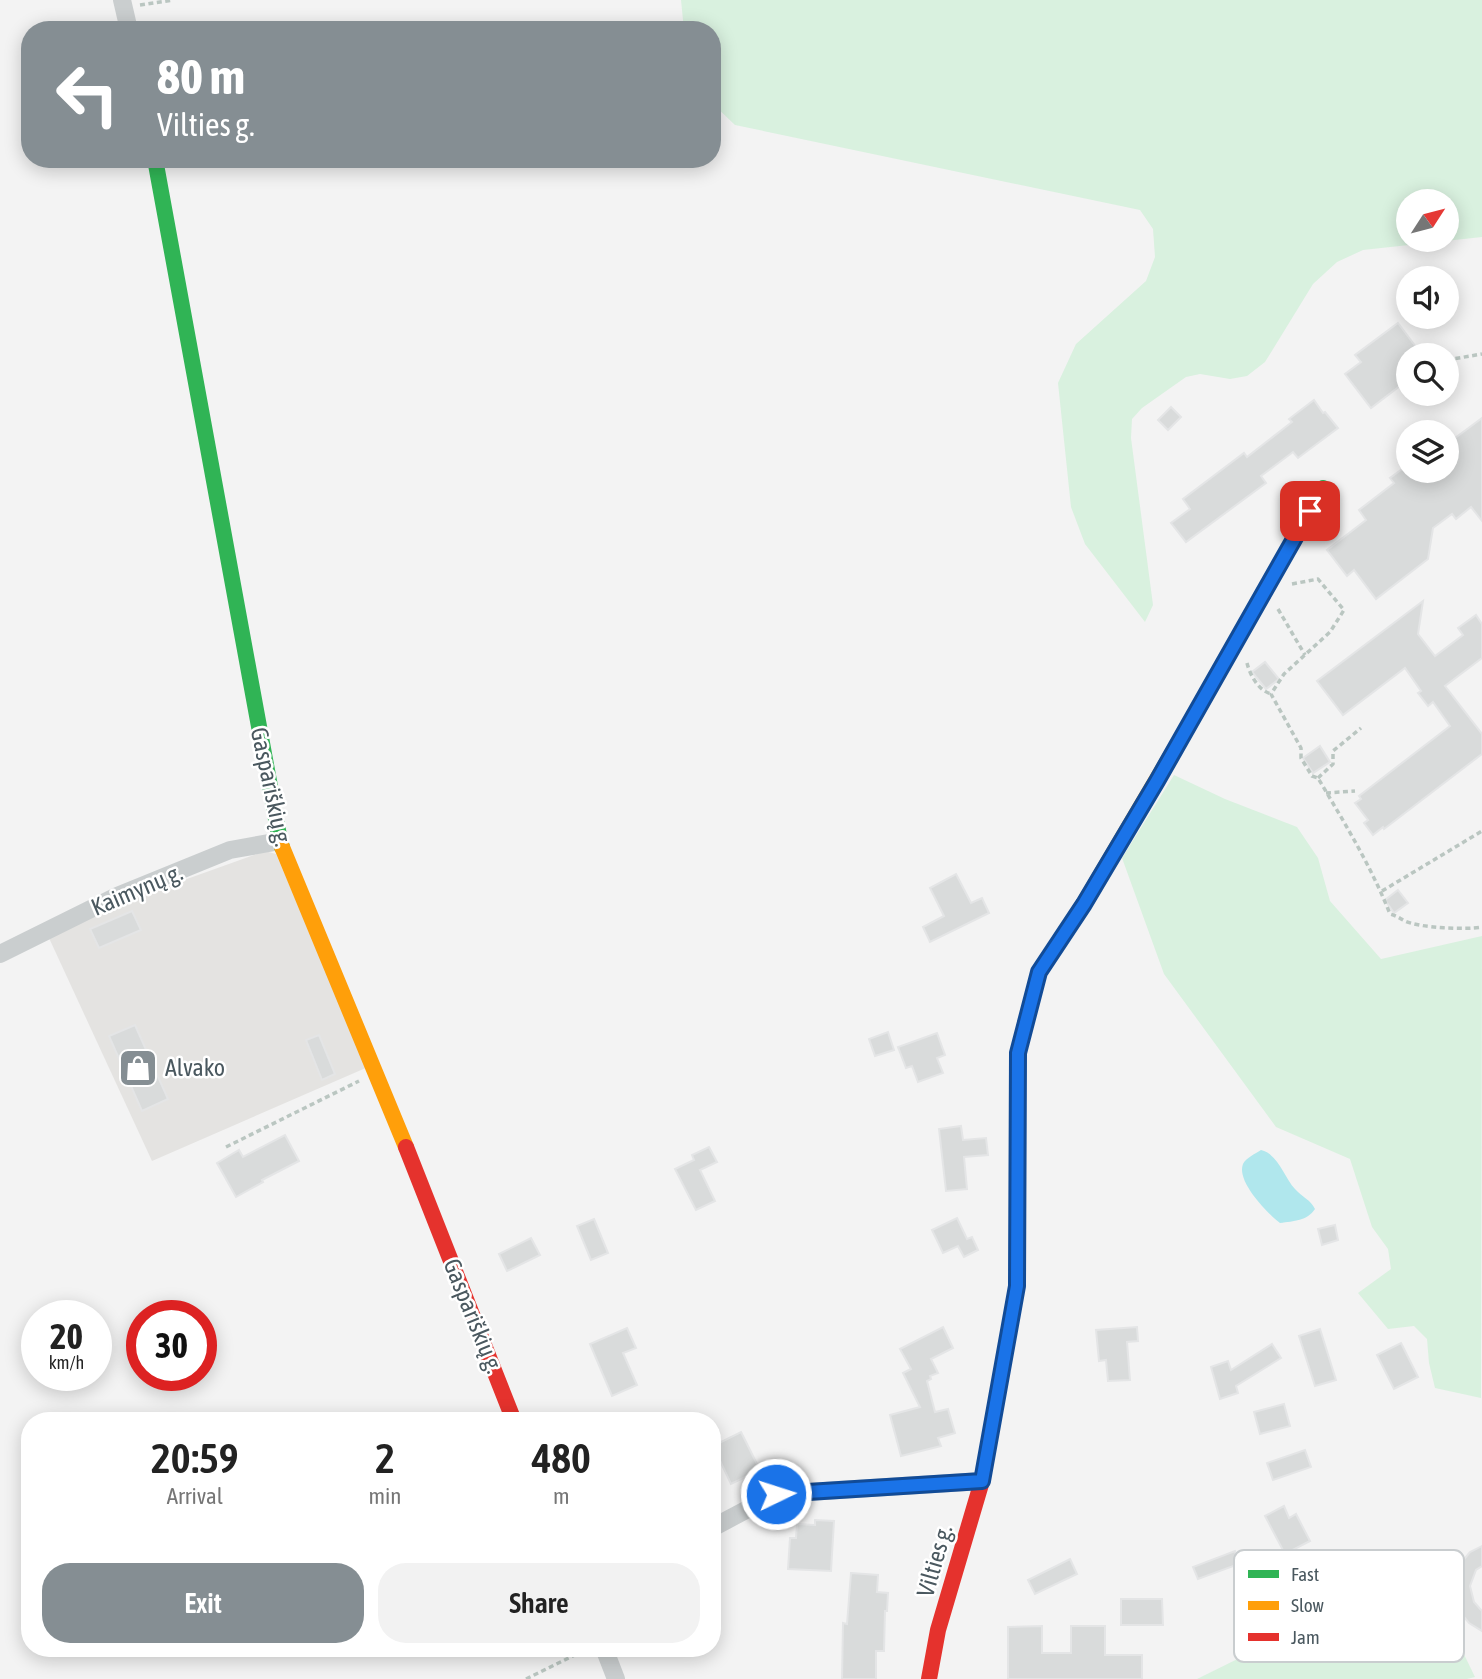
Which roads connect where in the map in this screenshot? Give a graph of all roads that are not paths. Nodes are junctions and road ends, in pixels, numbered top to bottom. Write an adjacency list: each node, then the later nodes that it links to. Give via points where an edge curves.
1 (157, 168): 3 (street, Gaspariškių g.)
2 (1323, 488): 6 (street, Vilties g., via 1157,781 1039,972 1018,1053 1017,1286)
3 (279, 841): 4 (street, Kaimynų g., via 230,850 117,896); 5 (street, Gaspariškių g.)
4 (0, 954)
5 (510, 1412)
6 (982, 1481): 7 (street, via 776,1494); 10 (street, Vilties g., via 938,1630)
7 (721, 1523)
8 (607, 1657): 9 (street)
9 (616, 1679)
10 (929, 1679)

